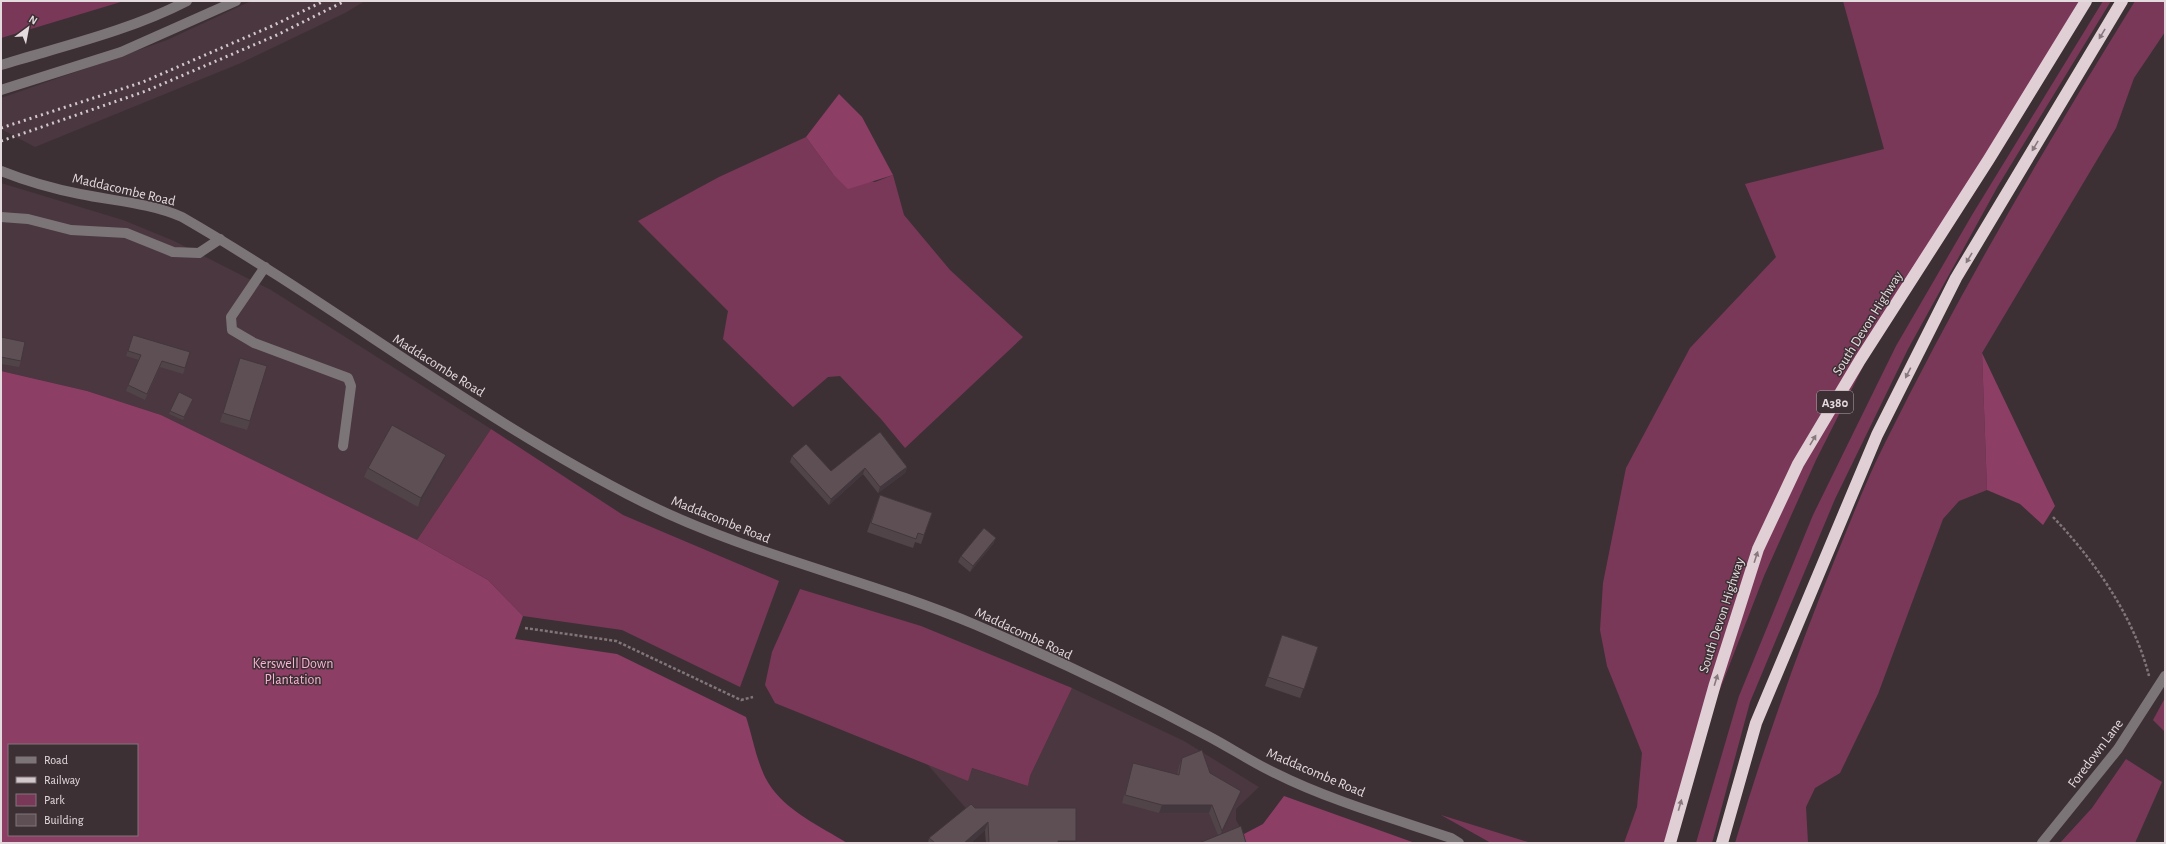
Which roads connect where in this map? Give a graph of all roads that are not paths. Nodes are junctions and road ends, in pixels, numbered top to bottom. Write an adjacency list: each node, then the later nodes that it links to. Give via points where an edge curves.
1 (188, 1): 5 (street, via 98,36)
2 (236, 1): 6 (street, via 121,52)
3 (2086, 1): 14 (highway, South Devon Highway / A380, one-way to 3, via 1715,684 1758,549 1798,464 1860,360 1989,159)
4 (2122, 1): 15 (highway, one-way to 15, via 1956,278 1877,435 1756,723)
5 (1, 65)
6 (1, 90)
7 (1, 171): 9 (street, Maddacombe Road, via 80,194 170,212)
8 (1, 217): 9 (street, via 28,219 71,230 126,233 173,252 199,254)
9 (220, 239): 10 (street, Maddacombe Road)
10 (265, 267): 11 (street, via 231,317 232,330 254,343 348,378 351,386); 13 (street, Maddacombe Road, via 453,392 642,501 717,535 924,604 973,624 1146,705 1279,775)
11 (343, 446)
12 (2165, 676): 16 (street, Foredown Lane, via 2118,749)
13 (1459, 843)
14 (1670, 843)
15 (1722, 843)
16 (2042, 843)

